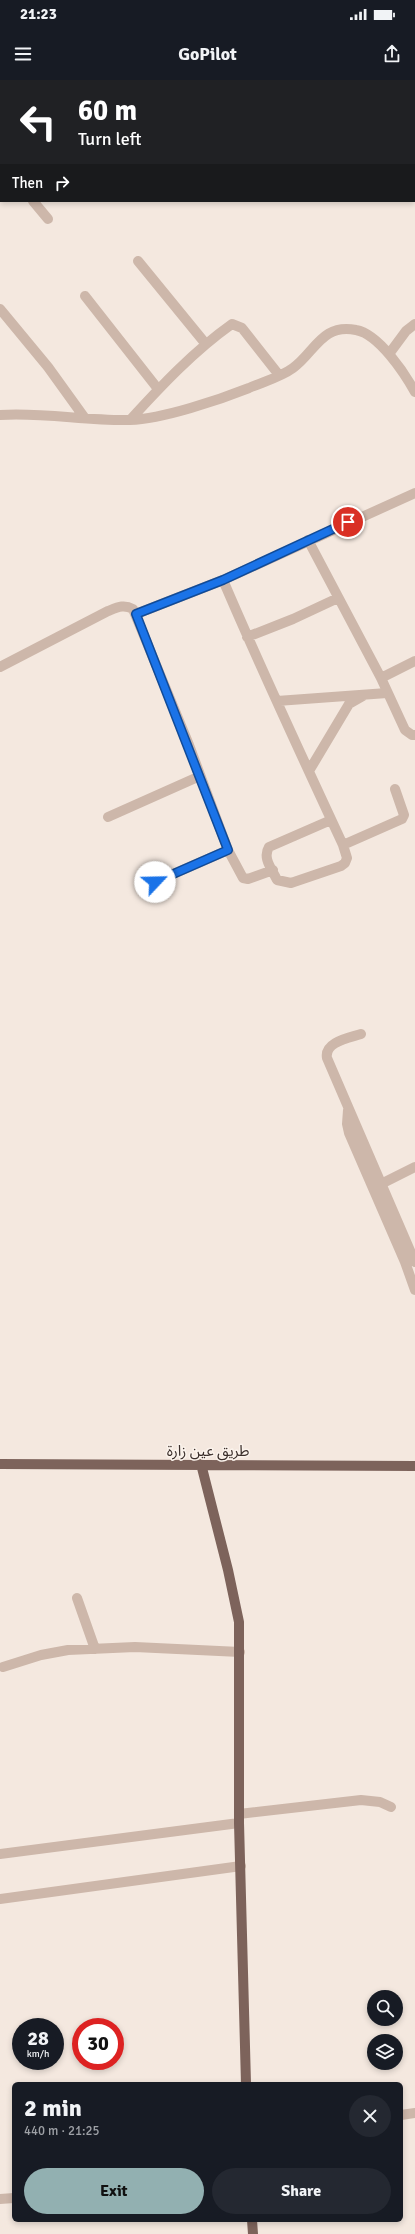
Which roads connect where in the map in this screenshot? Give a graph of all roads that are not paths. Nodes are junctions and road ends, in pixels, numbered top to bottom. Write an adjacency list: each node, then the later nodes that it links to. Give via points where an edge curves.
1 (35, 202): 2 (street)
2 (48, 219)
3 (138, 261): 7 (street)
4 (85, 296): 10 (street)
5 (0, 309): 13 (street, via 48,367)
6 (415, 324): 8 (street, via 406,331)
7 (206, 343): 9 (street, via 232,324 242,328); 10 (street)
8 (389, 354): 9 (street, via 358,330 343,329 317,341 292,369); 11 (street)
9 (279, 375): 14 (street, via 237,393)
10 (158, 389): 14 (street)
11 (415, 392)
12 (0, 415): 13 (street)
13 (84, 417): 14 (street)
14 (130, 420)
15 (415, 493): 16 (street)
16 (308, 540): 17 (street); 18 (street)
17 (223, 580): 19 (street); 20 (street)
18 (338, 598): 20 (street); 23 (street)
19 (136, 614): 22 (street, via 127,606 120,606); 29 (street)
20 (247, 637): 26 (street)
21 (415, 661): 23 (street)
22 (0, 667)
23 (382, 678): 24 (street)
24 (387, 693): 25 (street); 27 (street, via 405,730)
25 (363, 696): 26 (street); 28 (street, via 349,704)
26 (277, 700): 28 (street)
27 (415, 735)
28 (309, 771): 32 (street)
29 (200, 776): 31 (street); 34 (street)
30 (395, 789): 33 (street, via 404,811 402,819)
31 (108, 816)
32 (331, 820): 33 (street); 35 (street, via 269,847 266,858)
33 (343, 845): 35 (street, via 347,858 341,866 291,883 278,880)
34 (228, 850): 35 (street, via 243,878 248,879); 36 (street)
35 (273, 870)
36 (155, 882)
37 (361, 1034): 38 (street, via 330,1046 326,1052)
38 (348, 1108): 40 (street); 42 (street, via 349,1133)
39 (415, 1167): 40 (street)
40 (381, 1184): 41 (street)
41 (414, 1255)
42 (415, 1290)
43 (0, 1464): 44 (main road, طريق عين زارة)
44 (201, 1464): 45 (main road, طريق عين زارة, via 283,1467); 48 (main road, via 235,1601)
45 (415, 1466)
46 (78, 1598): 47 (street)
47 (95, 1649): 48 (street, via 135,1647); 49 (street, via 54,1651)
48 (240, 1652): 51 (main road)
49 (2, 1668)
50 (391, 1807): 51 (street, via 380,1802 361,1800)
51 (239, 1818): 52 (street); 53 (main road)
52 (0, 1854)
53 (241, 1866): 54 (street); 55 (main road)
54 (0, 1899)
55 (246, 2082)
56 (415, 2113): 57 (street)
57 (403, 2115)
58 (12, 2198): 59 (street)
59 (0, 2200)
60 (252, 2222): 61 (main road)
61 (253, 2234)

